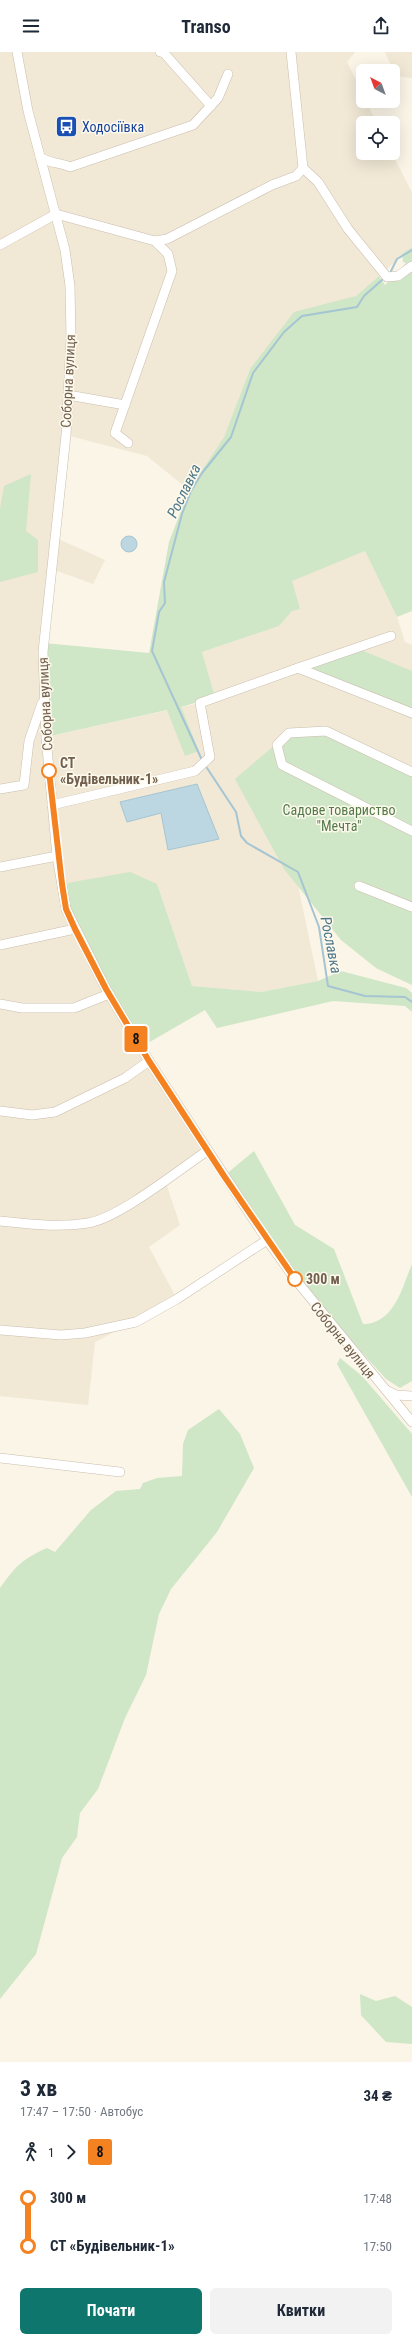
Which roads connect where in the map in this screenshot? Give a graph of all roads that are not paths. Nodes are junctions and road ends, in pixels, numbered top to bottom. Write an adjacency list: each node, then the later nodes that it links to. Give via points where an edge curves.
1 (17, 52): 6 (street, Соборна вулиця)
2 (160, 52): 5 (street, via 164,53)
3 (291, 52): 7 (street)
4 (228, 74): 5 (street, via 218,98)
5 (211, 106): 6 (street, via 193,124 70,167 49,163)
6 (40, 158): 8 (street, Соборна вулиця)
7 (304, 168): 9 (street, via 296,176 272,185 167,239); 11 (street, via 318,182 348,229 387,277 398,276)
8 (56, 214): 9 (street); 10 (street); 12 (street, Соборна вулиця, via 70,286)
9 (156, 241): 13 (street, via 168,254 172,271)
10 (0, 245)
11 (412, 266)
12 (68, 395): 13 (street); 17 (street, Соборна вулиця, via 43,652)
13 (125, 405): 14 (street, via 115,433)
14 (128, 443)
15 (391, 636): 16 (street)
16 (298, 668): 18 (street); 21 (street, via 200,703 210,757 195,771)
17 (44, 698): 20 (street, via 29,741 24,785); 21 (street, Соборна вулиця)
18 (412, 713)
19 (412, 772): 22 (street, via 326,731 289,733 277,745 282,765)
20 (0, 789)
21 (52, 805): 23 (street, Соборна вулиця)
22 (412, 831)
23 (57, 856): 24 (street); 27 (street, Соборна вулиця, via 66,909)
24 (0, 867)
25 (359, 886): 26 (street)
26 (412, 907)
27 (75, 929): 28 (street); 29 (street, Соборна вулиця)
28 (0, 945)
29 (109, 994): 30 (street, via 74,1008 22,1008); 31 (street, Соборна вулиця)
30 (0, 1004)
31 (149, 1061): 32 (street, via 125,1078 55,1112 32,1115); 33 (street, Соборна вулиця)
32 (0, 1111)
33 (207, 1151): 34 (street, via 112,1215 90,1223 42,1226); 35 (street, Соборна вулиця)
34 (0, 1221)
35 (267, 1240): 36 (street, via 177,1299 136,1322 85,1333 61,1335); 37 (street, Соборна вулиця)
36 (0, 1330)
37 (381, 1387): 38 (street, via 396,1395); 39 (street, Соборна вулиця)
38 (412, 1396)
39 (412, 1422)
40 (0, 1458): 41 (street)
41 (120, 1472)

